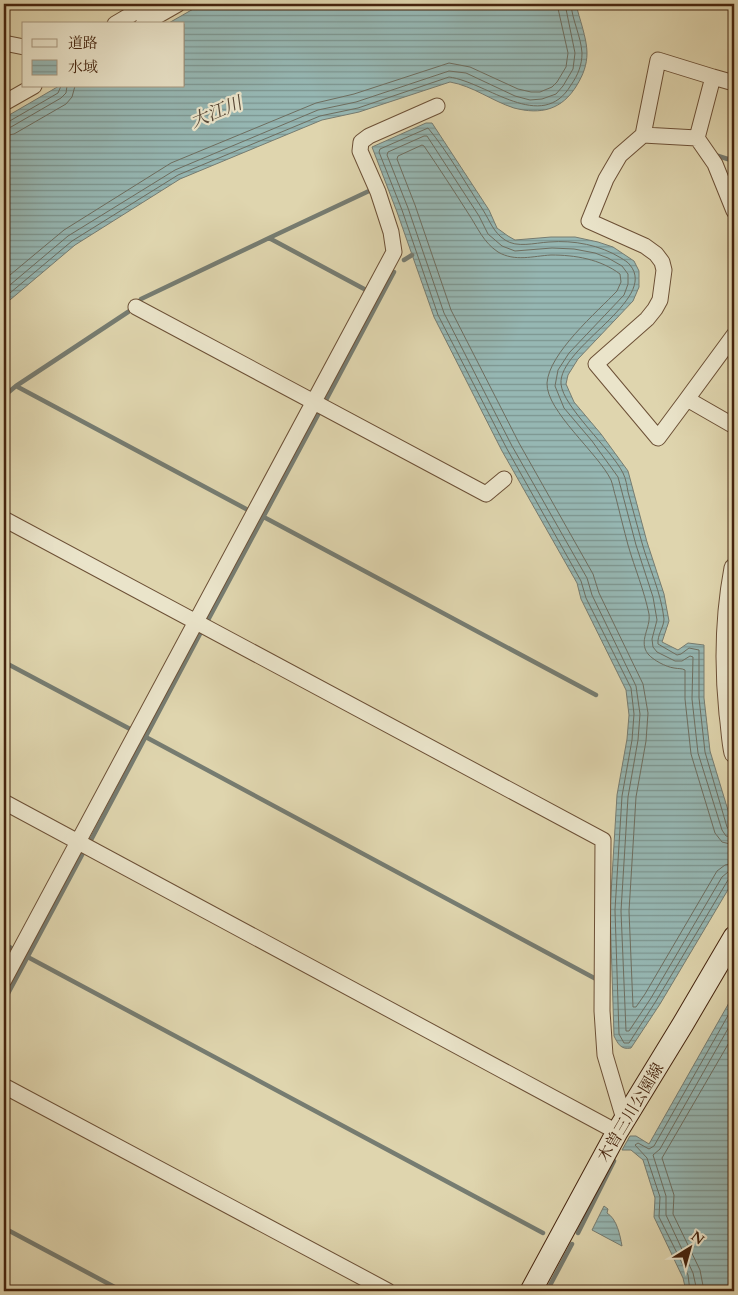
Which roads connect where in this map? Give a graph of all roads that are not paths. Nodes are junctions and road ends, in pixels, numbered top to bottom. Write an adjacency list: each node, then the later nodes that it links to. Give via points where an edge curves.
1 (149, 4): 3 (street)
2 (178, 4): 4 (street)
3 (118, 22)
4 (146, 22)
5 (4, 43): 6 (street)
6 (22, 47)
7 (713, 77): 8 (street); 12 (street, via 658,60); 13 (street)
8 (734, 83)
9 (31, 88): 10 (street)
10 (4, 104)
11 (437, 106): 18 (street, via 361,142 360,151 391,232 394,252)
12 (643, 135): 13 (street); 17 (street, via 620,155 589,221 656,254 664,270 660,300 647,319 596,364 658,438)
13 (697, 138): 14 (street, via 715,164)
14 (734, 211)
15 (136, 307): 18 (street)
16 (734, 335): 17 (street)
17 (687, 399): 19 (street)
18 (313, 402): 20 (street, via 486,494); 24 (street)
19 (734, 426)
20 (504, 479)
21 (4, 519): 24 (street)
22 (734, 568): 23 (street)
23 (731, 619): 25 (street, via 726,658)
24 (196, 622): 27 (street); 31 (street, via 603,840 602,1011 605,1055)
25 (734, 752)
26 (4, 802): 27 (street)
27 (78, 842): 29 (street); 31 (street)
28 (734, 937): 31 (main road, 木曽三川公園線)
29 (4, 980)
30 (4, 1086): 32 (street)
31 (621, 1125): 33 (main road, 木曽三川公園線)
32 (388, 1291)
33 (531, 1291)

